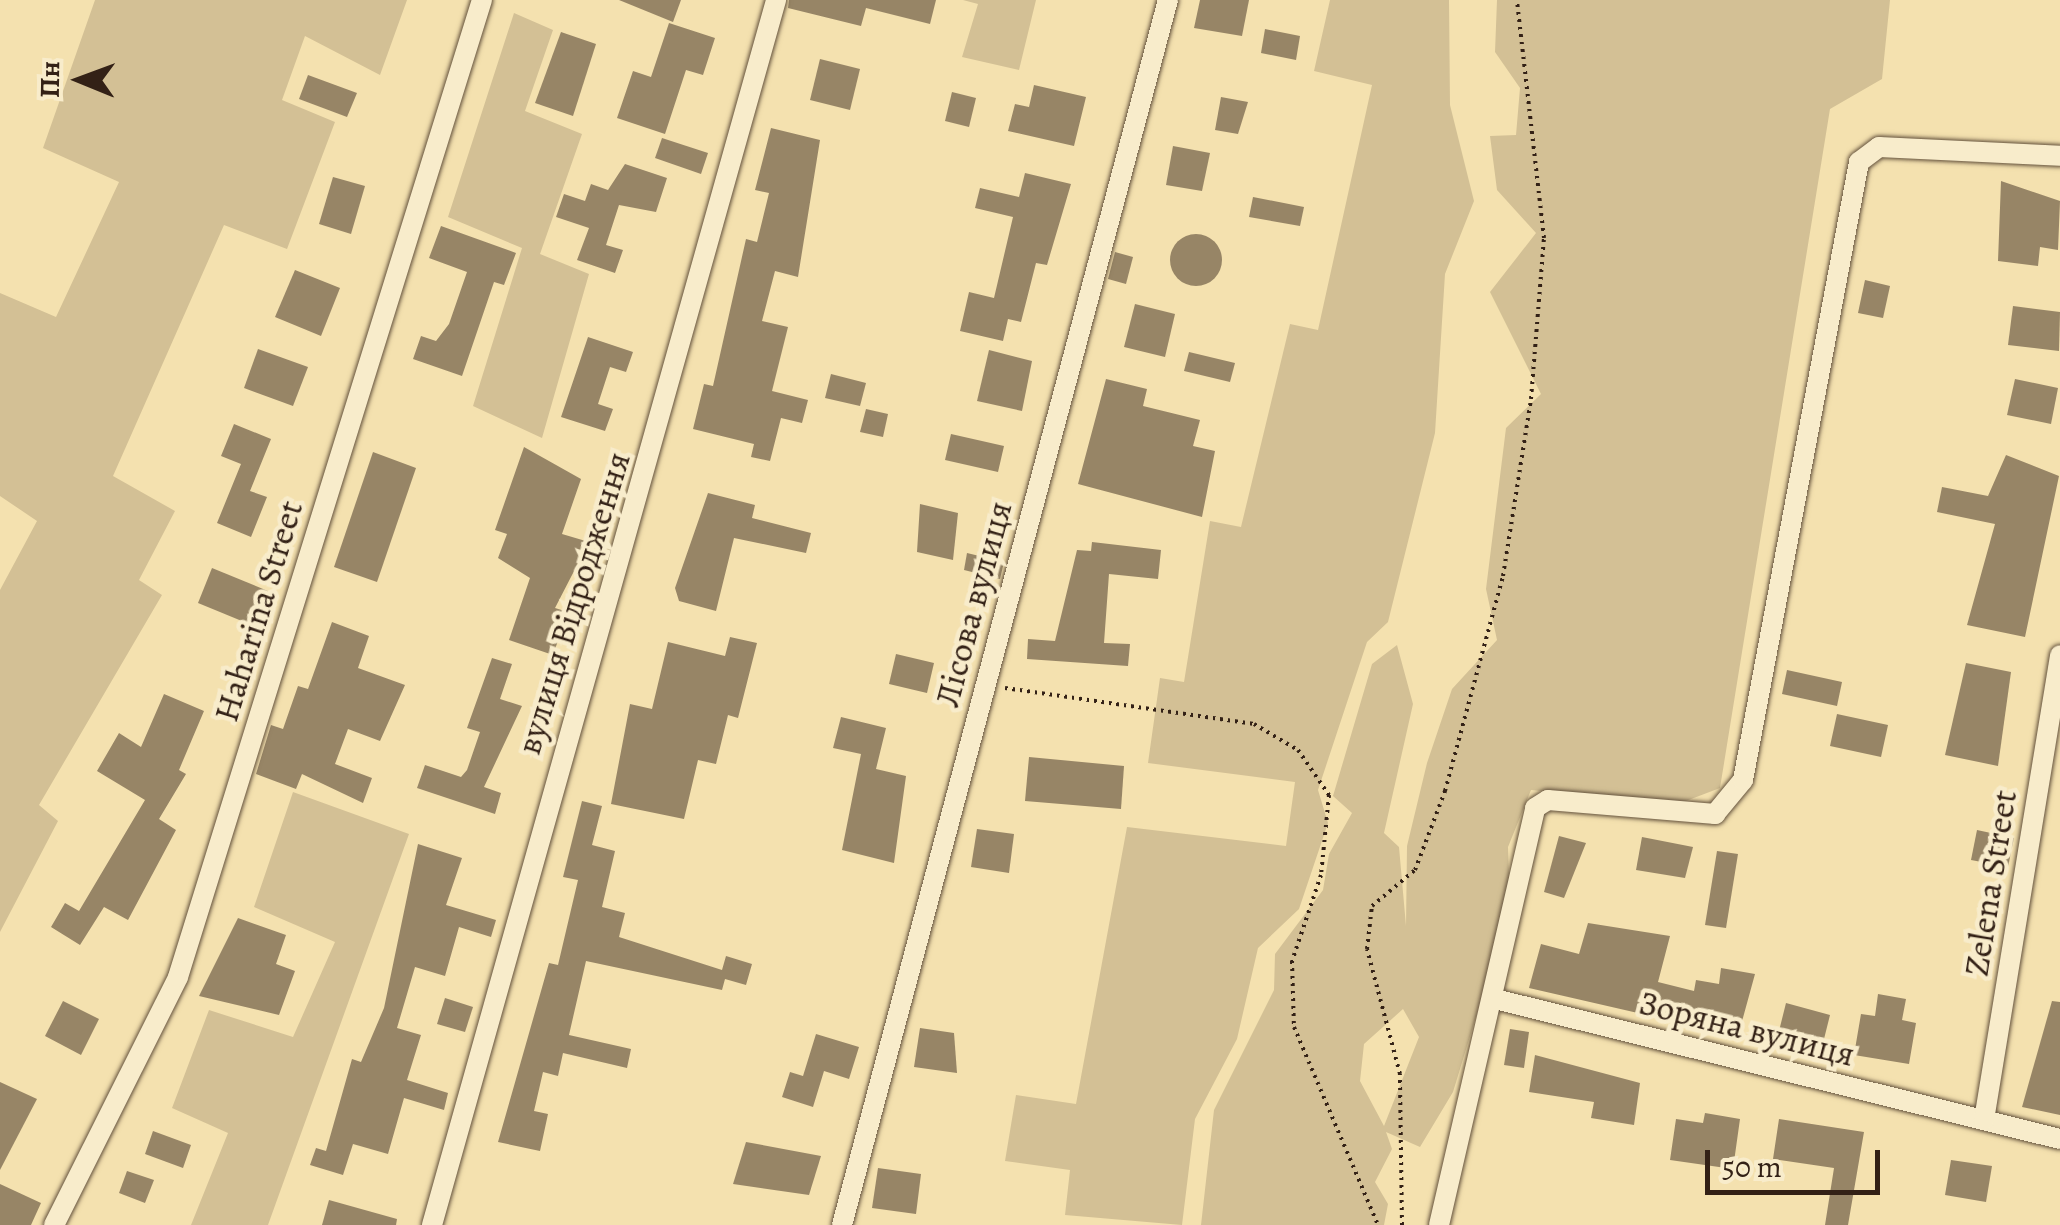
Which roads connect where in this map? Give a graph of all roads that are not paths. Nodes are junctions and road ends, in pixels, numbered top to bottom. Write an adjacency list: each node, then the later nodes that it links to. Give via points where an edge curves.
1 (482, 0): 9 (street, Haharina Street, via 178,977)
2 (776, 0): 10 (street, вулиця Відродження)
3 (1168, 0): 11 (street, Лісова вулиця)
4 (2060, 156): 6 (street, via 1879,147 1859,162 1743,780 1715,814 1548,800 1535,808)
5 (2060, 655): 7 (street, Zelena Street)
6 (1495, 998): 7 (street, Зоряна вулиця); 12 (street)
7 (1984, 1120): 8 (street, Зоряна вулиця)
8 (2060, 1139)
9 (54, 1225)
10 (432, 1225)
11 (842, 1225)
12 (1440, 1225)

